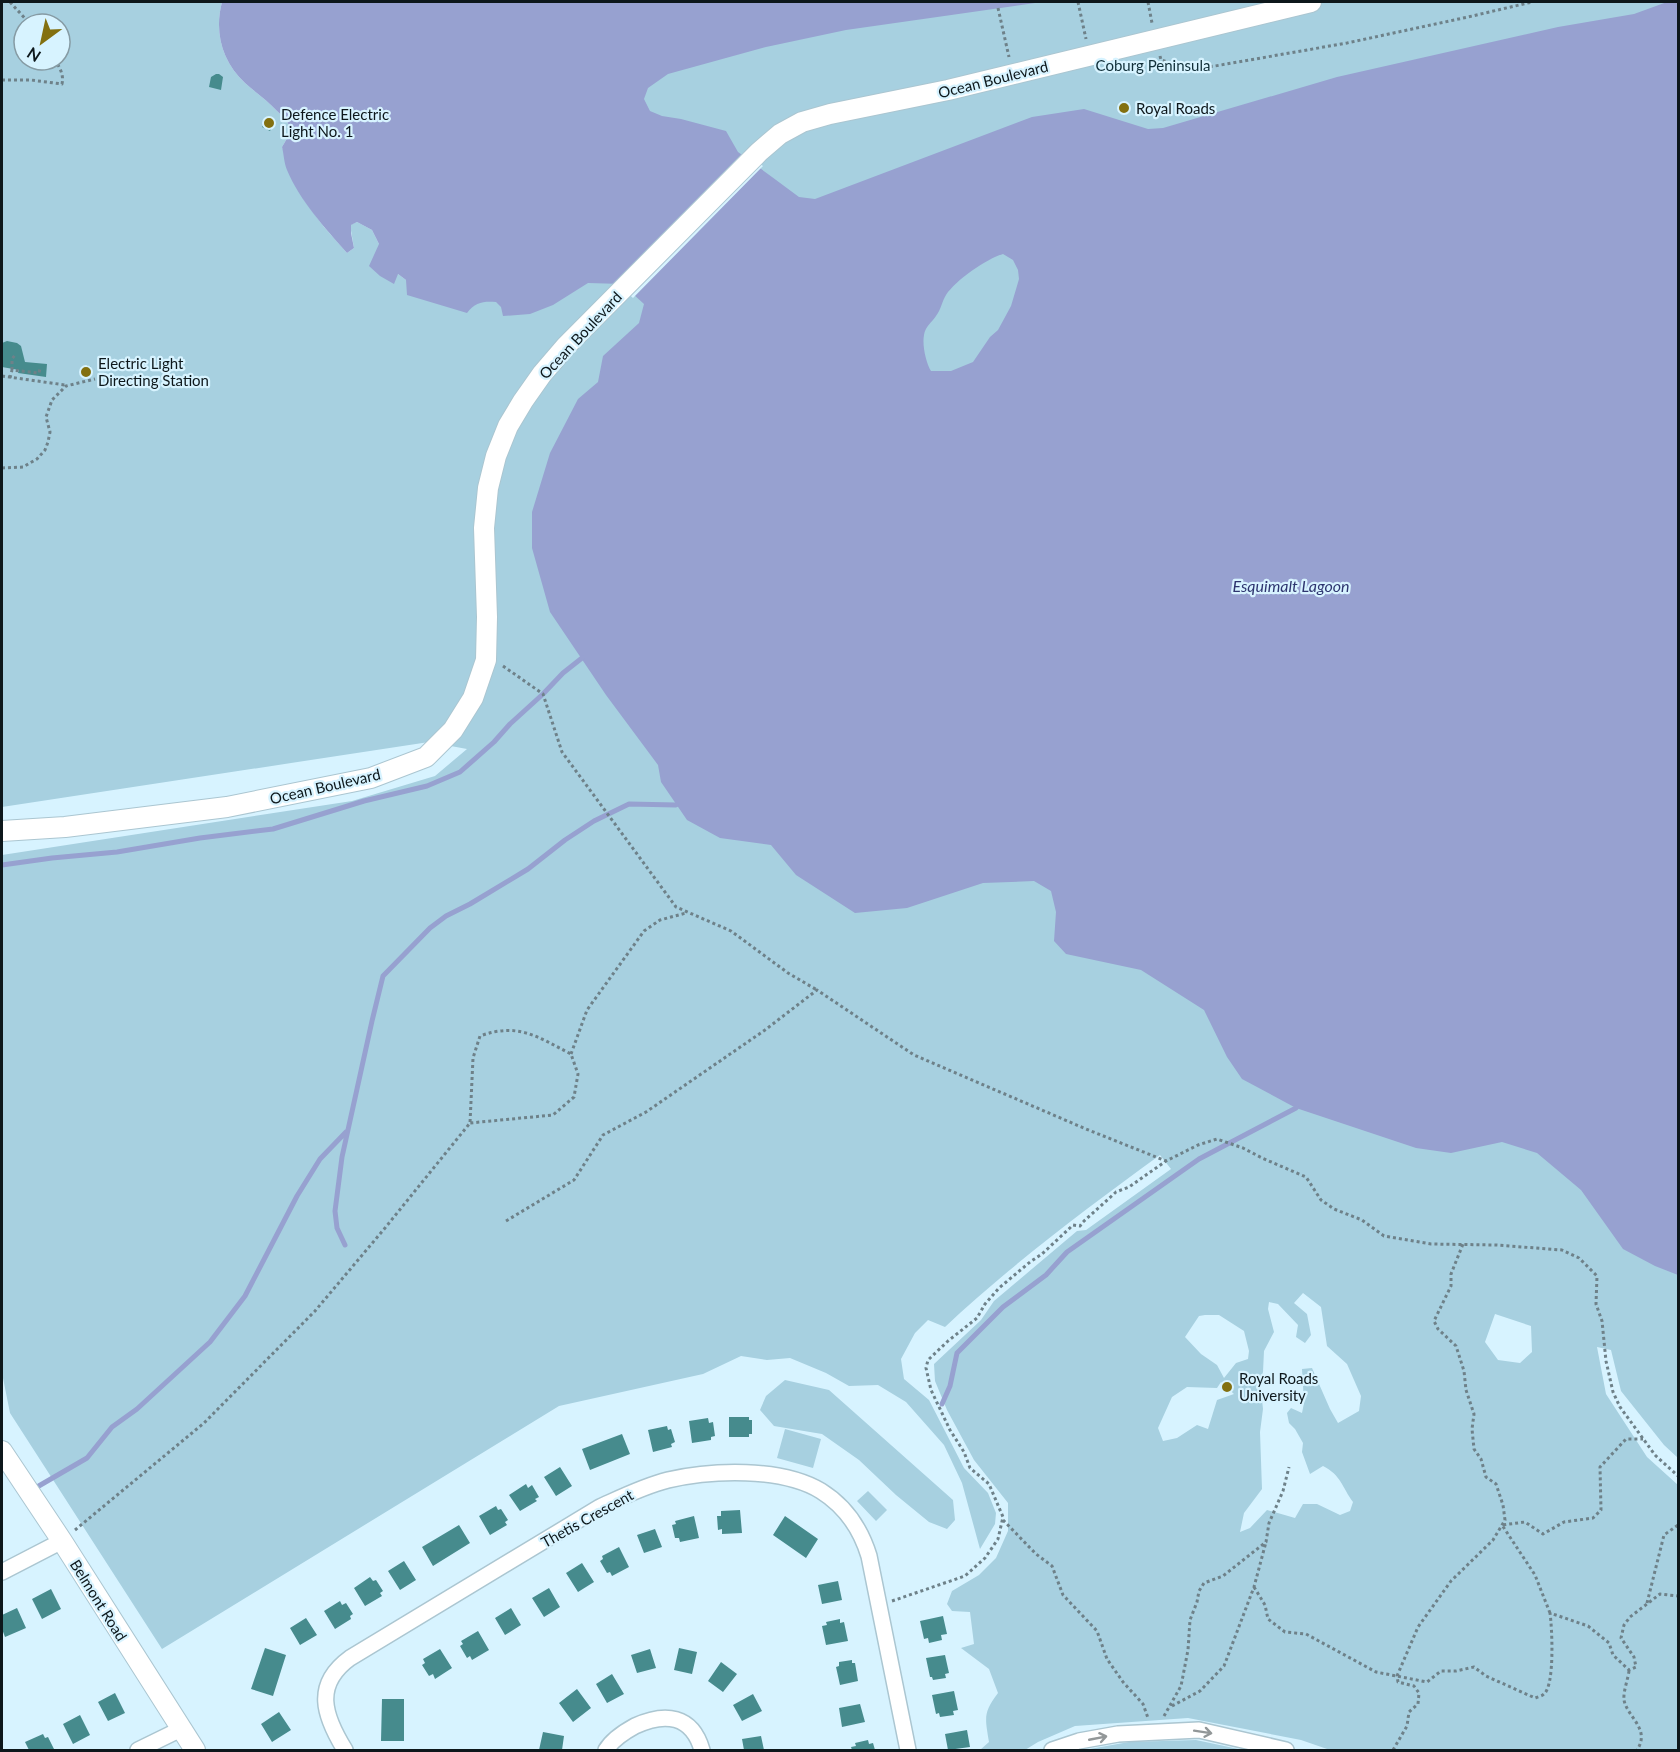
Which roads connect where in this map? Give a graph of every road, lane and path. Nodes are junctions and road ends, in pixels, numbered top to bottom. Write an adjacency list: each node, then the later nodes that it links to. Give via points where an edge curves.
1 (1078, 2): 7 (path)
2 (1148, 2): 6 (path)
3 (1311, 2): 6 (street, Ocean Boulevard)
4 (1532, 2): 6 (path, via 1347,43 1215,66 1188,68 1161,60)
5 (998, 8): 9 (path)
6 (1155, 39): 7 (street, Ocean Boulevard)
7 (1090, 55): 9 (street, Ocean Boulevard)
8 (61, 72): 10 (path, via 62,84)
9 (1013, 74): 19 (street, Ocean Boulevard, via 821,117 780,134 566,346 523,401 496,456 484,528)
10 (2, 80)
11 (15, 355): 13 (path)
12 (40, 368): 13 (path, via 39,373)
13 (12, 370): 15 (path)
14 (2, 376): 15 (path)
15 (10, 378): 17 (path)
16 (95, 379): 17 (path)
17 (66, 386): 18 (path, via 48,408 50,432 41,455 23,467)
18 (2, 468)
19 (486, 655): 20 (street, Ocean Boulevard, via 473,698 453,730 426,757 371,778 227,807); 21 (path, via 543,694 562,752 676,907)
20 (2, 831)
21 (687, 912): 22 (path, via 731,932); 23 (path, via 660,920 645,931 587,1010)
22 (817, 990): 25 (path, via 914,1055); 26 (path, via 646,1112 603,1136 574,1180)
23 (571, 1054): 24 (path, via 578,1074 574,1097 553,1115); 24 (path, via 522,1030 496,1030 480,1036 473,1058)
24 (470, 1123): 35 (path, via 315,1311 204,1423)
25 (1166, 1161): 27 (path, via 1217,1139 1306,1177 1321,1200 1384,1236 1431,1244); 32 (path, via 1116,1192 1080,1226 1073,1225 999,1288 977,1318 928,1360 931,1390 970,1467 989,1484)
26 (506, 1221)
27 (1464, 1244): 28 (path, via 1562,1250 1580,1258 1597,1276 1596,1304 1613,1392); 33 (path, via 1451,1274 1451,1286 1434,1320 1456,1346 1474,1414 1474,1449 1486,1477 1496,1484 1503,1505)
28 (1643, 1439): 31 (path); 33 (path, via 1626,1439 1600,1467 1601,1510 1593,1518 1564,1522 1543,1534 1525,1522)
29 (2, 1451): 35 (street, Belmont Road)
30 (1288, 1467): 36 (path)
31 (1678, 1476)
32 (1003, 1520): 41 (path, via 998,1539 965,1576); 47 (path, via 1052,1566 1063,1595 1097,1631 1107,1659 1143,1704)
33 (1502, 1525): 42 (path, via 1535,1575); 44 (path, via 1493,1540 1451,1581 1418,1627)
34 (1678, 1525): 40 (path, via 1664,1535)
35 (62, 1541): 37 (street); 46 (street, Belmont Road)
36 (1266, 1542): 38 (path); 45 (path, via 1223,1576 1204,1583 1199,1591 1190,1620 1181,1686)
37 (2, 1572)
38 (1254, 1587): 44 (path, via 1268,1619 1285,1632 1306,1634 1376,1672); 45 (path, via 1224,1666 1200,1691)
39 (1678, 1596): 40 (path, via 1660,1594)
40 (1647, 1604): 43 (path, via 1624,1625 1621,1638 1636,1667)
41 (879, 1606): 50 (street, Thetis Crescent, via 869,1556 858,1528 821,1491 778,1476 752,1473 668,1480 600,1508 339,1666 326,1689 324,1703); 53 (street, Thetis Crescent)
42 (1550, 1612): 43 (path, via 1588,1626 1609,1643 1613,1655); 44 (path, via 1550,1683 1544,1694 1535,1698 1474,1667 1441,1671 1427,1682)
43 (1629, 1670): 57 (path, via 1624,1701 1641,1731)
44 (1397, 1676): 56 (path, via 1398,1682 1414,1686 1419,1693 1418,1704 1409,1712 1407,1726)
45 (1170, 1707): 47 (path)
46 (181, 1729): 48 (street); 49 (street, Belmont Road)
47 (1152, 1732): 54 (street, one-way to 47, via 1118,1734); 55 (street, one-way to 55, via 1199,1730)
48 (138, 1750)
49 (195, 1750)
50 (345, 1750)
51 (606, 1750): 52 (street, via 632,1728 665,1717 689,1726)
52 (702, 1750)
53 (908, 1750)
54 (1052, 1750)
55 (1286, 1750)
56 (1393, 1750)
57 (1637, 1750)

